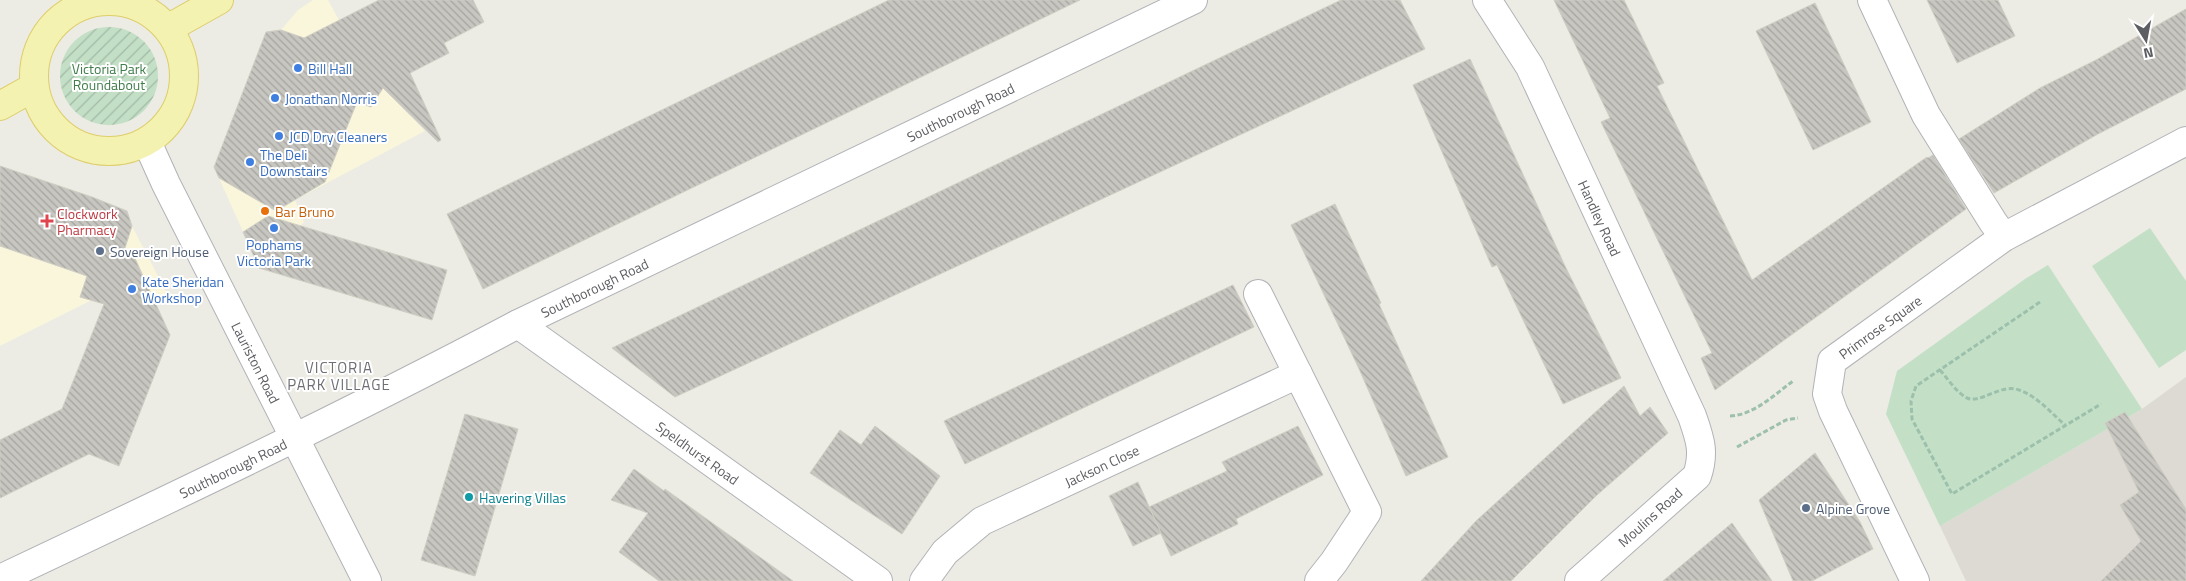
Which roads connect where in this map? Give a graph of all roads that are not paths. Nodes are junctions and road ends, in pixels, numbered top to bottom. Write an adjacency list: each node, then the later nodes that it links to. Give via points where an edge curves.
1 (219, 0): 6 (main road)
2 (1193, 0): 13 (street, Southborough Road)
3 (1487, 0): 16 (street, Handley Road, via 1530,66 1692,416)
4 (1872, 0): 11 (street, via 1926,114)
5 (67, 6): 6 (main road, via 123,1 149,12); 7 (main road, via 45,35 34,62)
6 (169, 28): 10 (main road, via 182,50 186,70 183,97 172,119)
7 (34, 87): 8 (main road); 10 (main road, via 39,106 49,123 70,142 94,151 131,149)
8 (0, 106)
9 (2186, 141): 11 (street, Primrose Square)
10 (147, 142): 15 (street, Lauriston Road)
11 (2004, 237): 23 (street, Primrose Square, via 1832,361 1827,394 1833,411)
12 (1258, 294): 14 (street)
13 (518, 324): 15 (street, Southborough Road); 19 (street, Speldhurst Road)
14 (1298, 374): 20 (street, Jackson Close, via 982,521 945,552); 21 (street, via 1367,512)
15 (295, 439): 17 (street, Southborough Road); 18 (street, Lauriston Road)
16 (1701, 453): 22 (street, Moulins Road, via 1697,476)
17 (0, 580)
18 (367, 581)
19 (878, 581)
20 (924, 581)
21 (1319, 581)
22 (1579, 581)
23 (1915, 581)

